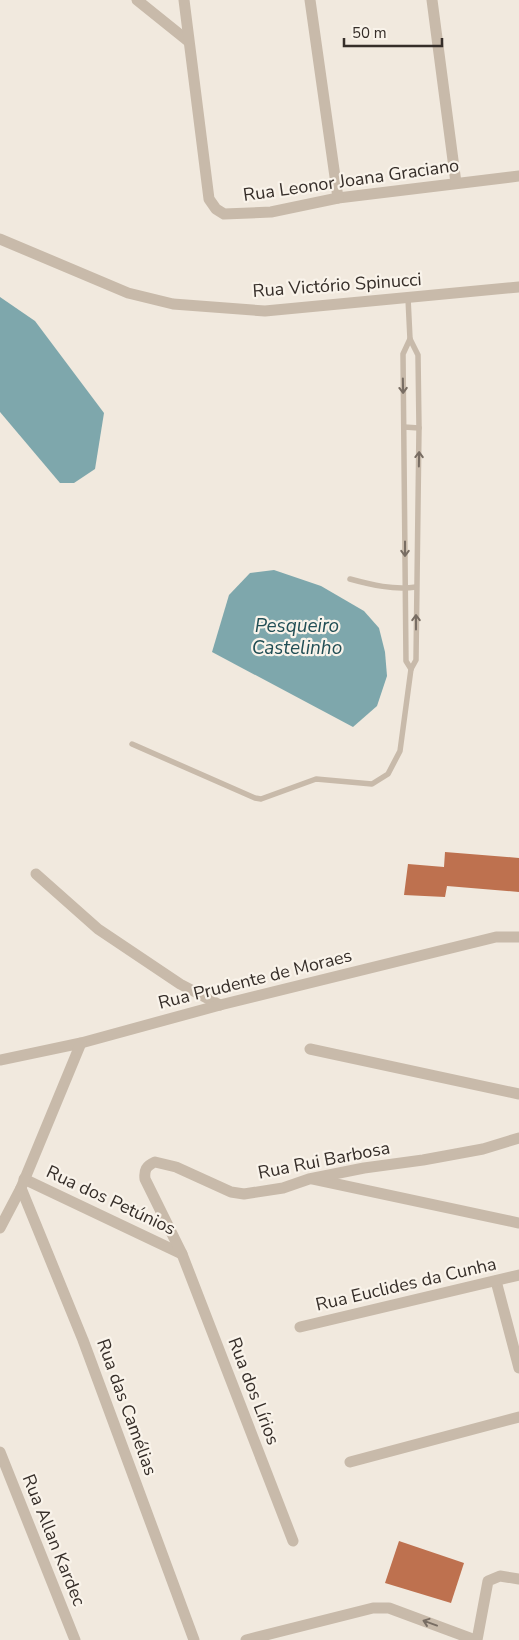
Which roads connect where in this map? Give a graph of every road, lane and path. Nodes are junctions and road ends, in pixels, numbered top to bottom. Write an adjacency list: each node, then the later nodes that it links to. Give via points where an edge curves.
1 (137, 0): 5 (street)
2 (184, 0): 5 (street, Rua Leonor Joana Graciano)
3 (310, 0): 8 (street)
4 (432, 0): 7 (street)
5 (188, 41): 8 (street, Rua Leonor Joana Graciano, via 209,199 216,209 224,214 271,212)
6 (519, 176): 7 (street, Rua Leonor Joana Graciano)
7 (456, 183): 8 (street, Rua Leonor Joana Graciano)
8 (338, 198)
9 (0, 239): 11 (street, Rua Victório Spinucci, via 128,293 173,304 265,311)
10 (519, 287): 11 (street, Rua Victório Spinucci)
11 (408, 298): 12 (lane)
12 (410, 339): 13 (lane, one-way to 13, via 403,354); 14 (lane, via 418,355)
13 (404, 427): 14 (lane); 15 (lane)
14 (419, 428): 16 (lane, one-way to 14)
15 (404, 502): 16 (lane); 19 (lane, one-way to 19)
16 (418, 503): 18 (lane)
17 (350, 579): 19 (lane, via 378,587)
18 (416, 587): 19 (lane); 20 (lane, one-way to 18, via 416,660)
19 (405, 589): 20 (lane, via 406,661)
20 (411, 669): 21 (lane, via 400,751 388,774 372,784 316,779 261,799 255,798)
21 (132, 744)
22 (36, 874): 24 (street, via 98,929 180,984)
23 (519, 937): 24 (street, Rua Prudente de Moraes, via 496,937)
24 (220, 1004): 25 (street, Rua Prudente de Moraes)
25 (81, 1042): 27 (street, Rua Prudente de Moraes); 32 (street)
26 (310, 1049): 28 (street)
27 (0, 1060)
28 (519, 1094)
29 (519, 1138): 31 (street, Rua Rui Barbosa, via 483,1149)
30 (144, 1171): 31 (street, Rua Rui Barbosa, via 155,1162 176,1167 231,1192 244,1194 284,1188); 35 (street, Rua dos Lírios)
31 (309, 1179): 33 (street)
32 (23, 1183): 34 (street); 35 (street, Rua dos Petúnios); 46 (street, Rua das Camélias)
33 (519, 1223)
34 (0, 1228)
35 (182, 1254): 43 (street, Rua dos Lírios)
36 (519, 1275): 37 (street, Rua Euclides da Cunha)
37 (496, 1281): 38 (street, Rua Euclides da Cunha); 39 (street)
38 (300, 1327)
39 (519, 1368)
40 (519, 1417): 42 (street)
41 (0, 1452): 45 (street, Rua Allan Kardec)
42 (350, 1462)
43 (293, 1541)
44 (519, 1579): 48 (street, via 500,1576 488,1581)
45 (74, 1640)
46 (194, 1640)
47 (246, 1640): 48 (street, one-way to 47, via 389,1608 364,1610)
48 (476, 1640)

